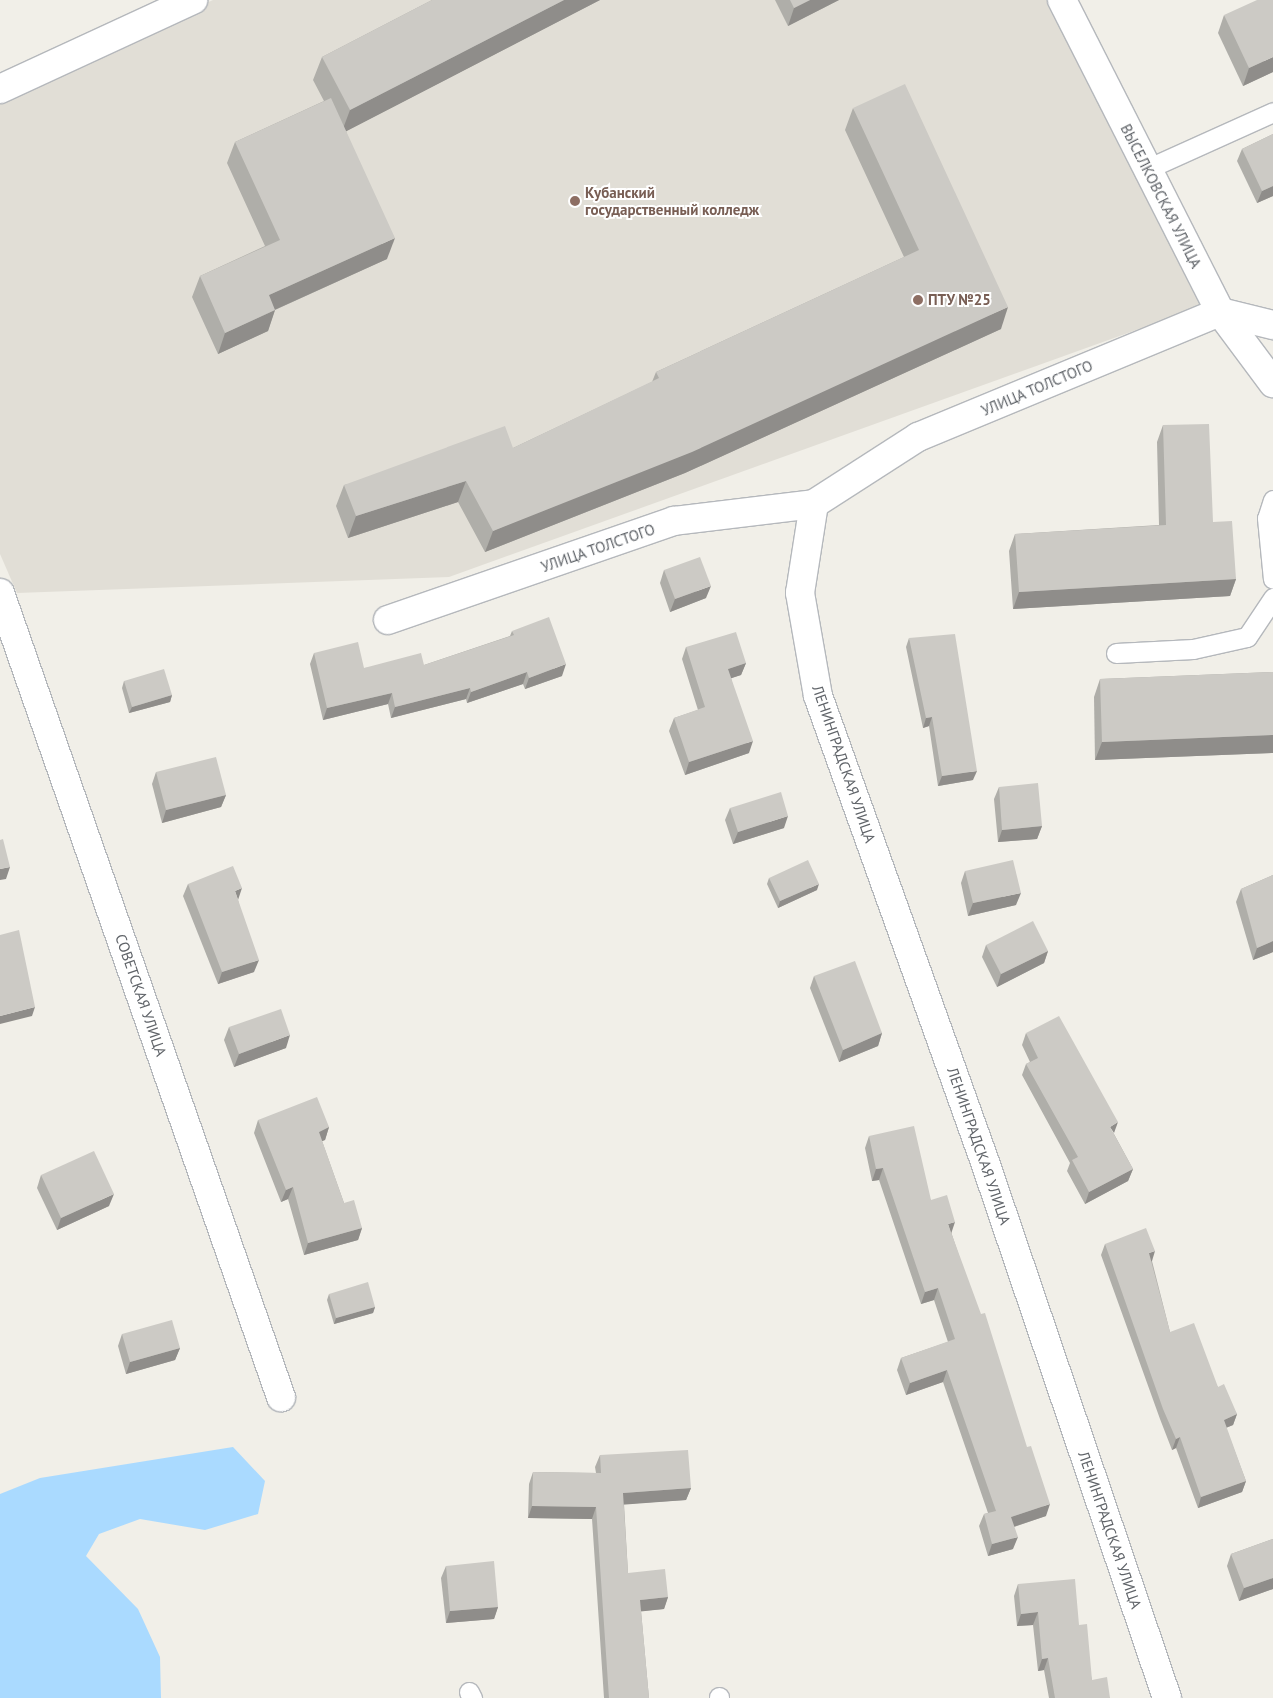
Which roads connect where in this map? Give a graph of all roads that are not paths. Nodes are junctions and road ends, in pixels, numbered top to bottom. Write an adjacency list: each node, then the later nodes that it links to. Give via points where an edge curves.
1 (193, 0): 3 (street)
2 (1062, 0): 5 (street, ВЫСЕЛКОВСКАЯ УЛИЦА)
3 (0, 88)
4 (1273, 112): 5 (lane)
5 (1147, 168): 6 (street, ВЫСЕЛКОВСКАЯ УЛИЦА)
6 (1220, 312): 7 (street); 8 (street, ВЫСЕЛКОВСКАЯ УЛИЦА); 10 (street, УЛИЦА ТОЛСТОГО, via 918,437)
7 (1273, 325)
8 (1273, 383)
9 (1273, 500): 11 (lane, via 1266,518)
10 (814, 504): 14 (street, УЛИЦА ТОЛСТОГО, via 674,521); 17 (street, ЛЕНИНГРАДСКАЯ УЛИЦА, via 800,593 818,696 989,1174)
11 (1273, 579)
12 (0, 593): 16 (street, СОВЕТСКАЯ УЛИЦА)
13 (1273, 598): 15 (lane, via 1247,637 1193,649)
14 (388, 620)
15 (1116, 653)
16 (281, 1397)
17 (1167, 1698)

